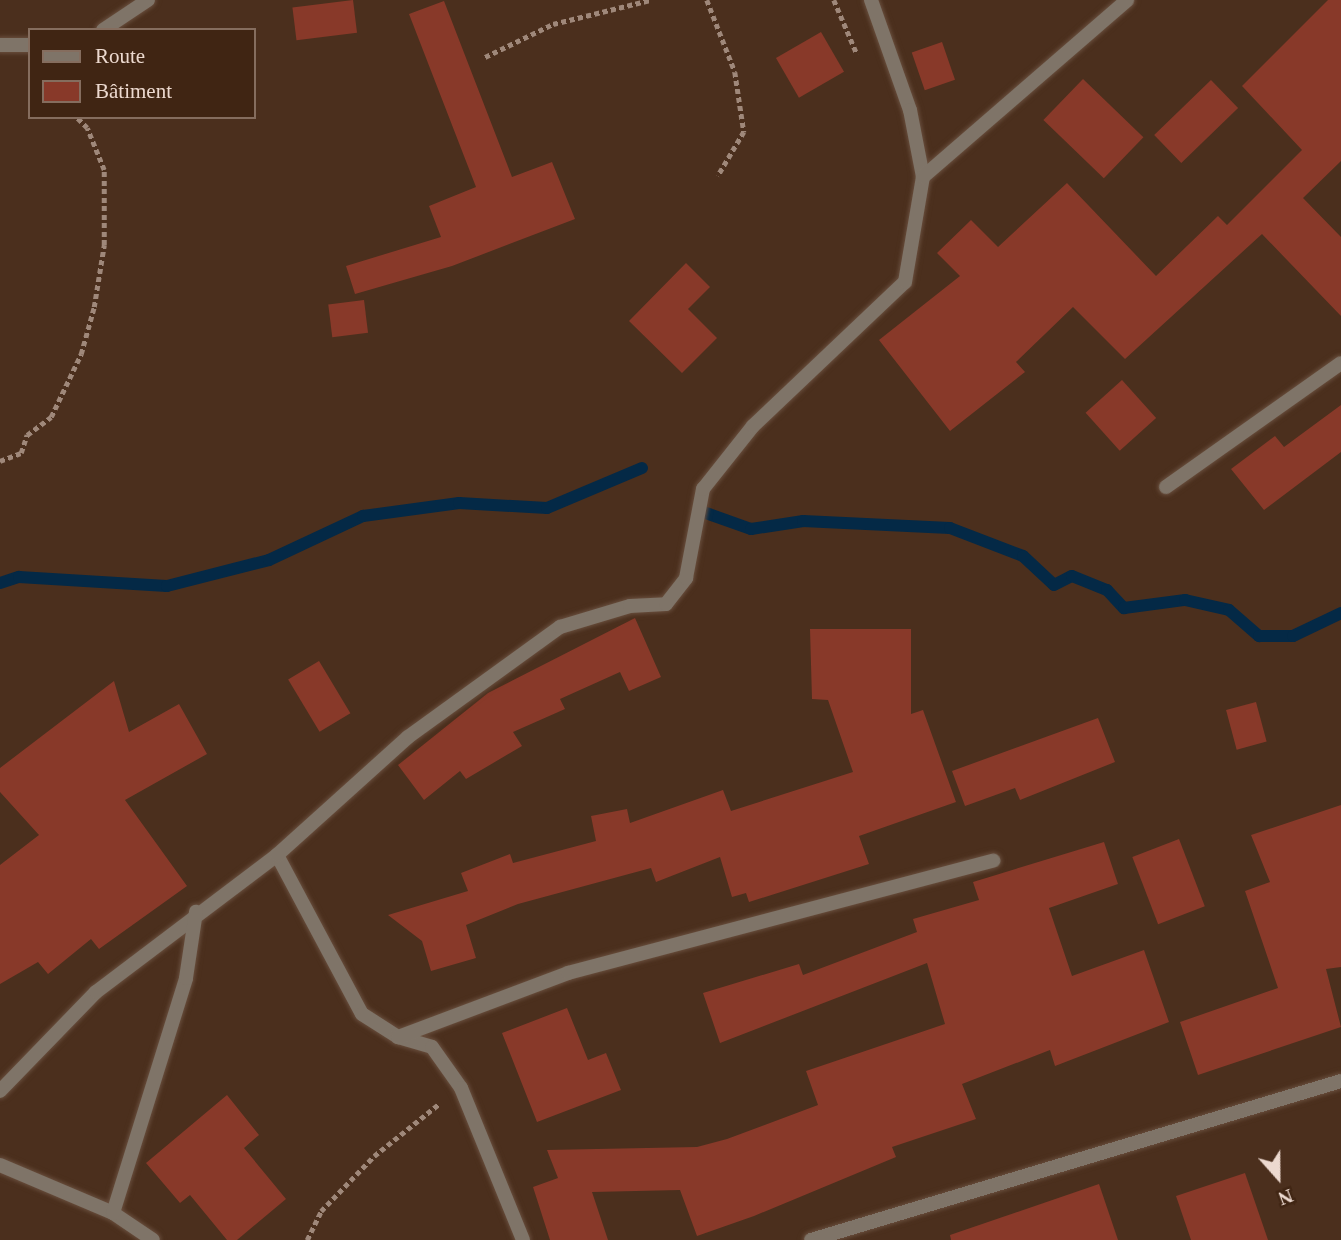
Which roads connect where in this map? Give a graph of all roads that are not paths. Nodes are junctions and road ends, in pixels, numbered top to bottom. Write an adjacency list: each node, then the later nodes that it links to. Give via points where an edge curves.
1 (148, 0): 4 (street)
2 (871, 0): 7 (street, via 910,110)
3 (1127, 0): 7 (street)
4 (106, 28)
5 (28, 45): 6 (street)
6 (0, 46)
7 (923, 177): 10 (street, via 905,282 753,426 703,489 686,578 666,604 630,606 560,627 408,737)
8 (1341, 363): 9 (street)
9 (1166, 487)
10 (277, 855): 12 (street); 13 (street, via 362,1014)
11 (993, 861): 13 (street, via 568,973)
12 (196, 912): 15 (street, via 96,992); 17 (street, via 186,978)
13 (398, 1037): 19 (street, via 432,1047 461,1088)
14 (1341, 1081): 20 (street)
15 (0, 1091)
16 (0, 1165): 17 (street)
17 (113, 1213): 18 (street)
18 (153, 1240)
19 (523, 1240)
20 (811, 1240)

